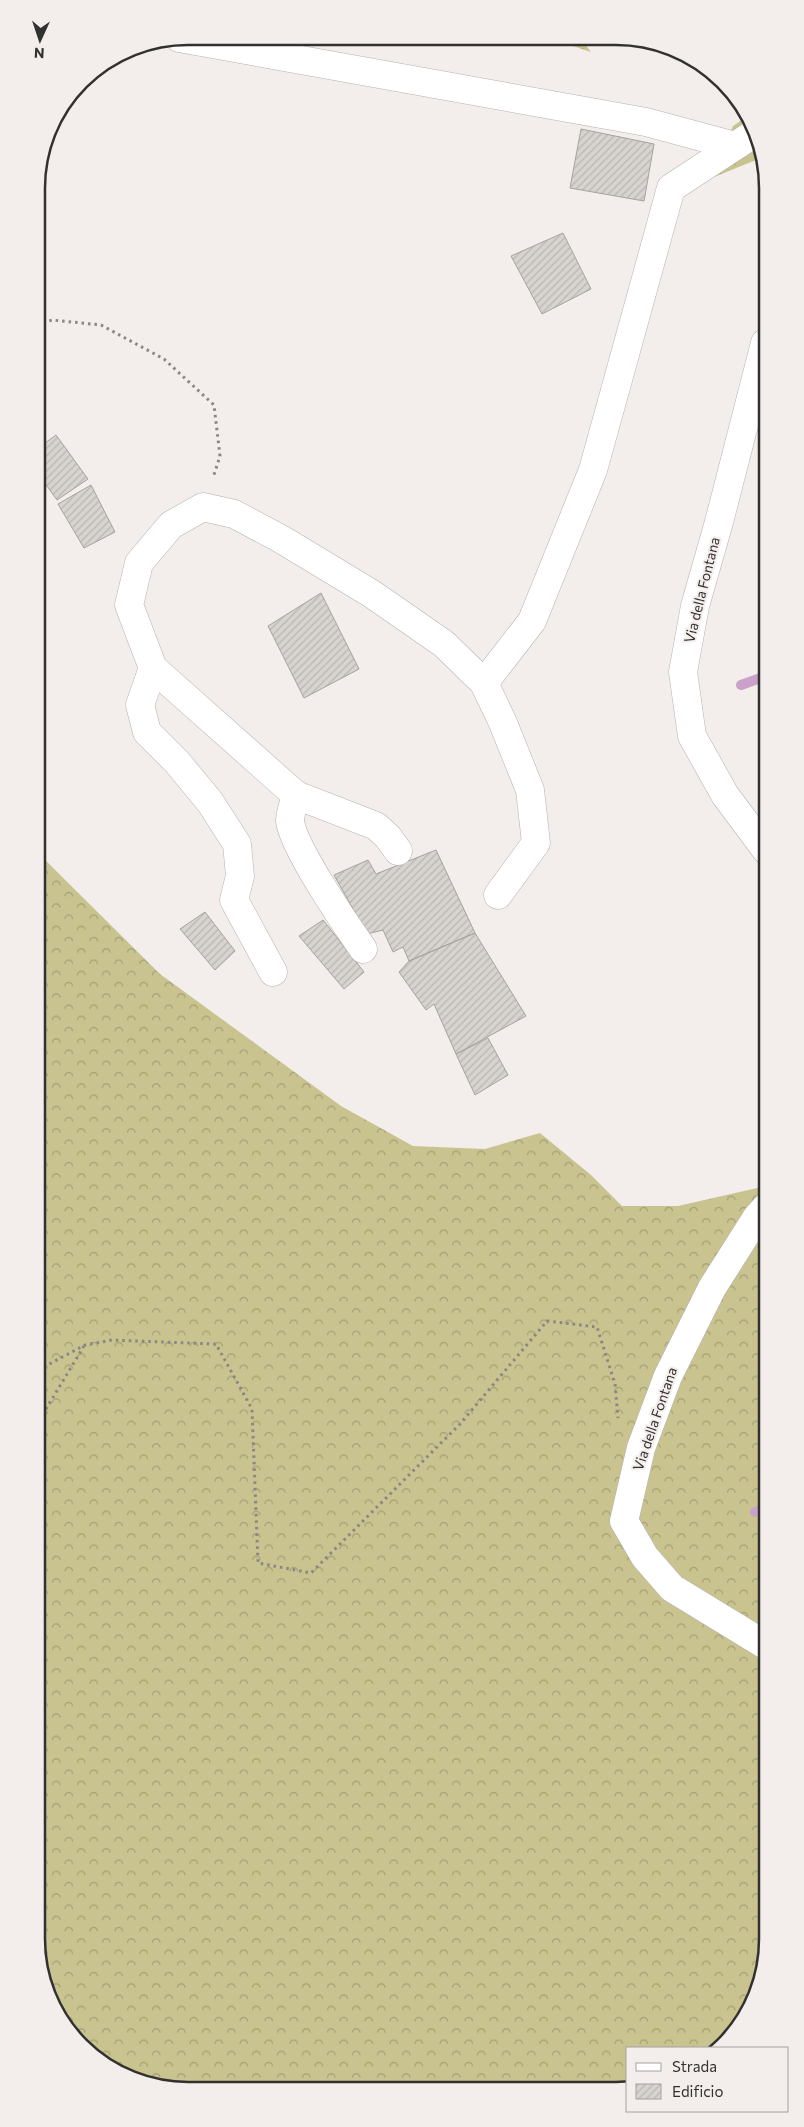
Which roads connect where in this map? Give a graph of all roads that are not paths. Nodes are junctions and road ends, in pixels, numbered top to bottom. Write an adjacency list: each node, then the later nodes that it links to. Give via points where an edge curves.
1 (218, 45): 2 (street)
2 (745, 140): 5 (street, via 672,188 593,470 532,620)
3 (759, 365): 7 (street, Via della Fontana, via 695,606 683,672 692,736 725,795)
4 (152, 668): 5 (street, via 129,605 139,563 172,525 203,507 234,514 372,594 444,644); 6 (street); 11 (street, via 140,705 147,732 194,782 237,844 240,876 234,900)
5 (484, 684): 9 (street, via 530,790 536,843)
6 (296, 795): 8 (street, via 376,826); 10 (street, via 290,821 300,848)
7 (759, 841)
8 (398, 851)
9 (498, 895)
10 (363, 949)
11 (273, 972)
12 (759, 1215): 13 (street, Via della Fontana, via 712,1288 668,1376 641,1448 624,1521 645,1557 672,1588)
13 (759, 1641)

